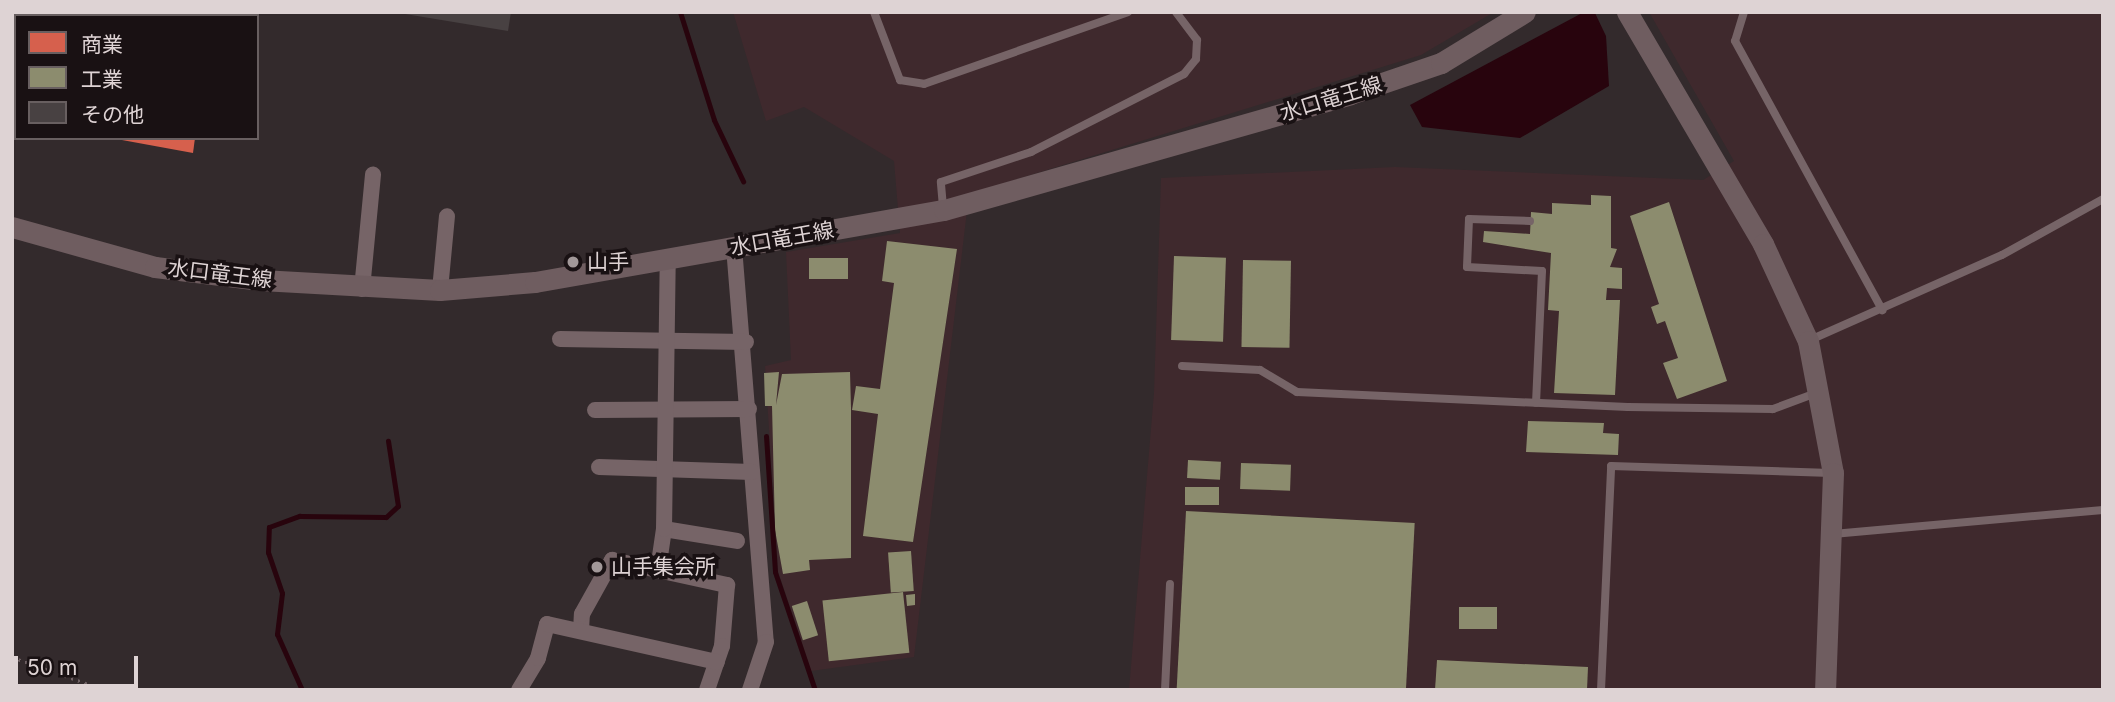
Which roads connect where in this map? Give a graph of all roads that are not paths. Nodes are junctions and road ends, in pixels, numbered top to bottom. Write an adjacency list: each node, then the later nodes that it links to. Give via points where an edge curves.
1 (874, 12): 2 (lane, via 900,80 924,84)
2 (1128, 12)
3 (1176, 12): 9 (lane, via 1197,40 1196,59 1184,74 1031,152 941,182)
4 (1525, 12): 9 (main road, 水口竜王線, via 1441,62 1350,94)
5 (1627, 12): 20 (main road, via 1763,244)
6 (1744, 12): 17 (lane, via 1735,41)
7 (373, 175): 15 (street)
8 (2103, 199): 17 (lane, via 2002,255)
9 (944, 210): 13 (main road, 水口竜王線)
10 (447, 216): 16 (street)
11 (1531, 221): 24 (lane, via 1469,219 1467,267 1542,271)
12 (12, 227): 15 (main road, 水口竜王線, via 155,267)
13 (734, 247): 14 (main road, 水口竜王線); 21 (street)
14 (668, 259): 16 (main road, 水口竜王線); 19 (street)
15 (362, 289): 16 (main road, 水口竜王線)
16 (440, 290)
17 (1882, 310): 20 (lane)
18 (560, 339): 19 (street)
19 (668, 340): 21 (street); 25 (street)
20 (1808, 341): 23 (main road)
21 (746, 342): 26 (street)
22 (1182, 366): 24 (lane, via 1260,370 1297,392)
23 (1822, 391): 24 (lane, via 1773,409); 31 (main road)
24 (1536, 403)
25 (667, 408): 26 (street); 27 (street); 29 (street)
26 (749, 409): 30 (street)
27 (595, 410)
28 (598, 467): 29 (street)
29 (665, 470): 30 (street); 33 (street)
30 (752, 472): 42 (street, via 766,642)
31 (1833, 473): 34 (main road); 44 (lane, via 1611,466)
32 (2103, 510): 34 (lane)
33 (664, 529): 35 (street); 36 (street)
34 (1833, 534): 45 (main road)
35 (737, 541)
36 (658, 570): 38 (street, via 612,560 582,614); 39 (street, via 727,585)
37 (1170, 584): 43 (lane)
38 (581, 631): 39 (street); 40 (street, via 547,624 538,658)
39 (717, 662): 41 (street)
40 (519, 690)
41 (707, 690)
42 (750, 690)
43 (1165, 690)
44 (1601, 690)
45 (1825, 690)

